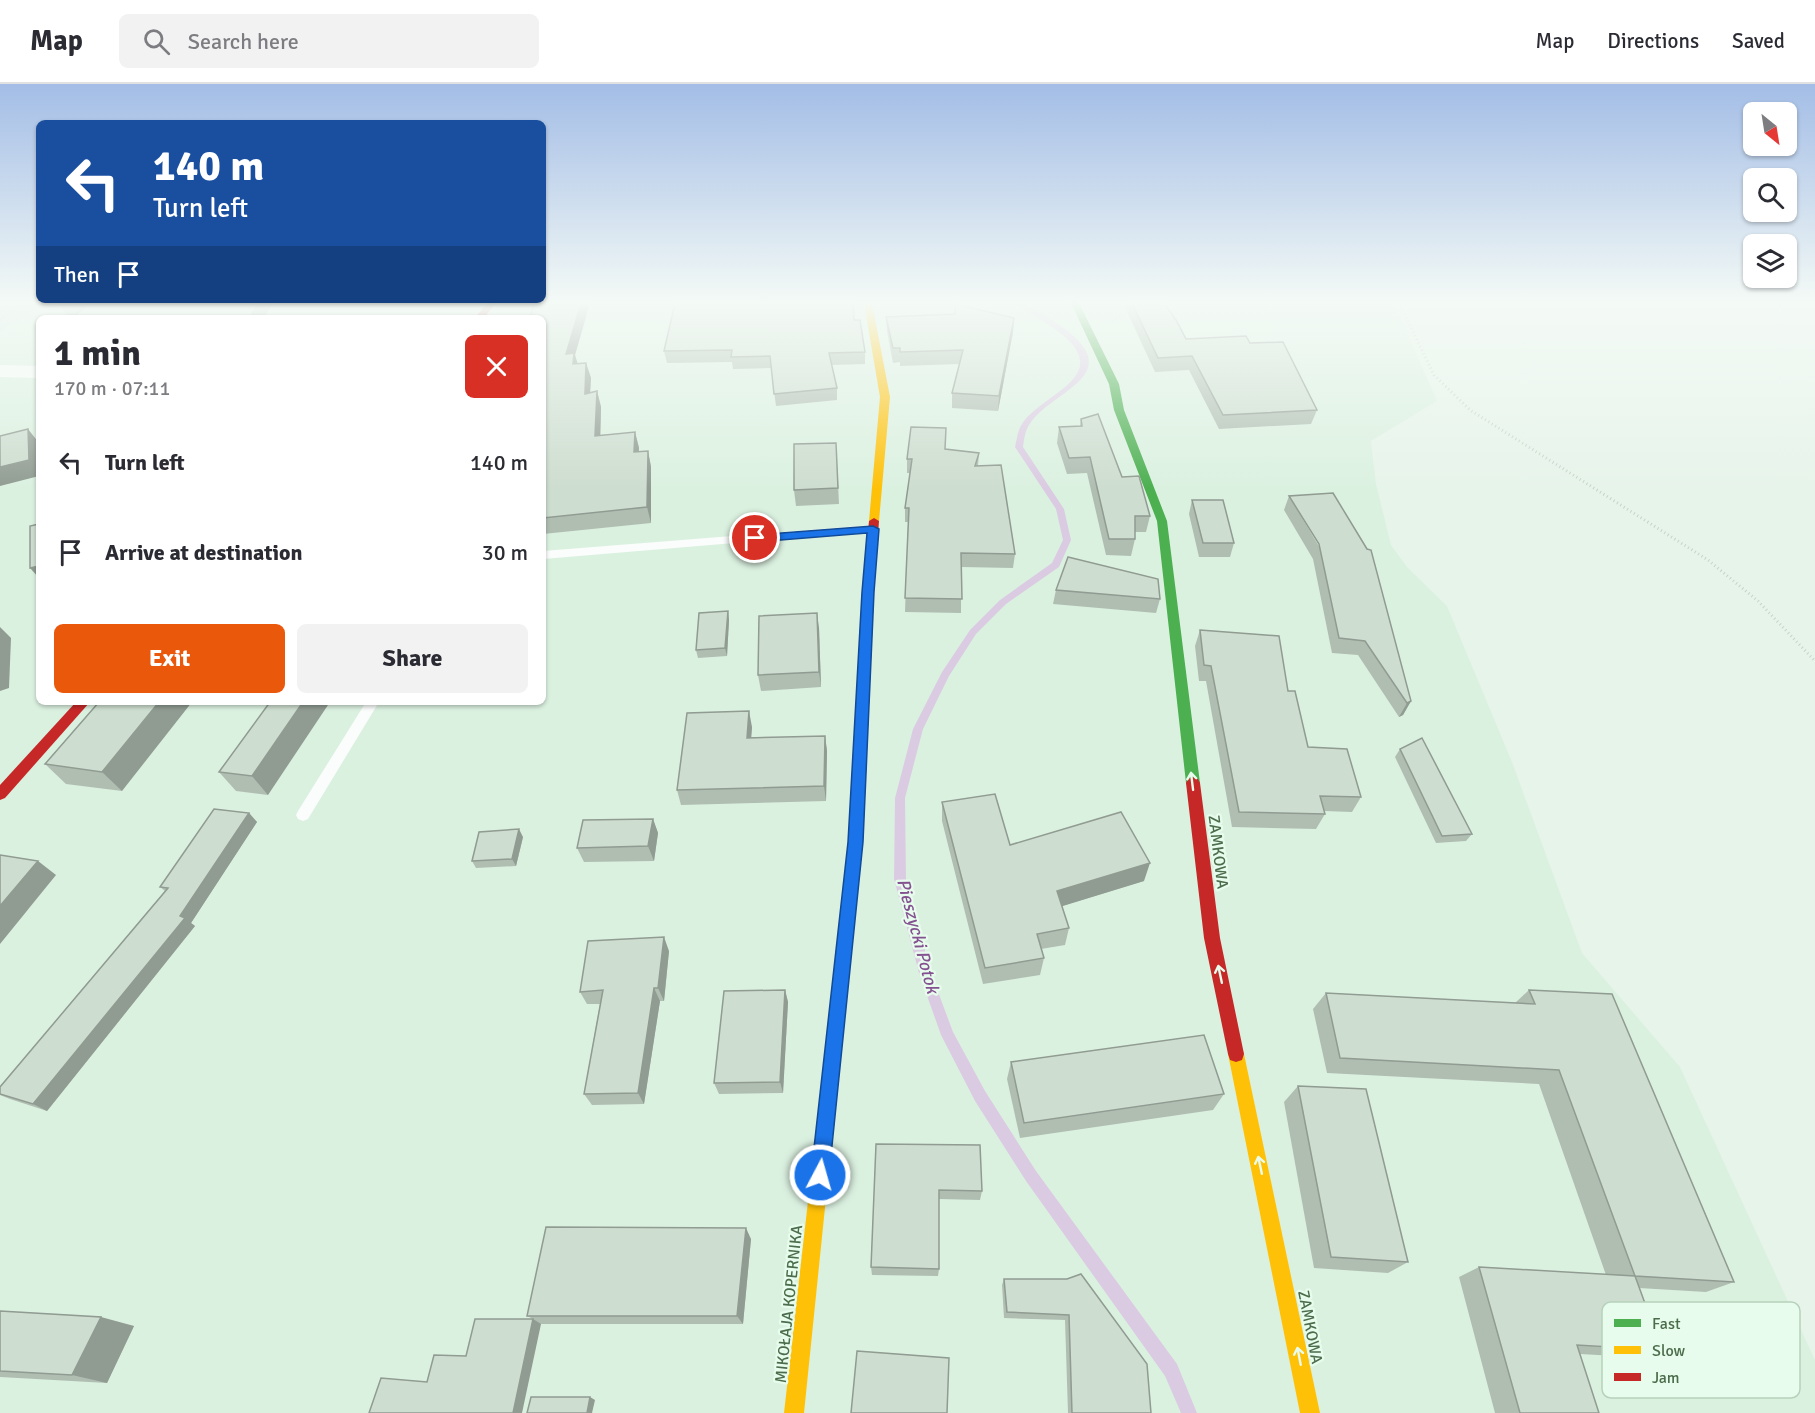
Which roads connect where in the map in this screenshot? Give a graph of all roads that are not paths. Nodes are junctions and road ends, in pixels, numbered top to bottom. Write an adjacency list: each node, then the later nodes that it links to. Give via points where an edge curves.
1 (879, 365): 5 (street, MIKOŁAJA KOPERNIKA, via 885,397)
2 (1105, 365): 12 (street, ZAMKOWA, one-way to 2, via 1212,938 1162,521)
3 (0, 371): 4 (street)
4 (36, 372)
5 (873, 529): 6 (lane); 11 (street, MIKOŁAJA KOPERNIKA, via 856,842)
6 (546, 555)
7 (81, 705): 9 (street)
8 (371, 705): 10 (lane)
9 (0, 794)
10 (303, 815)
11 (794, 1413)
12 (1311, 1413)

